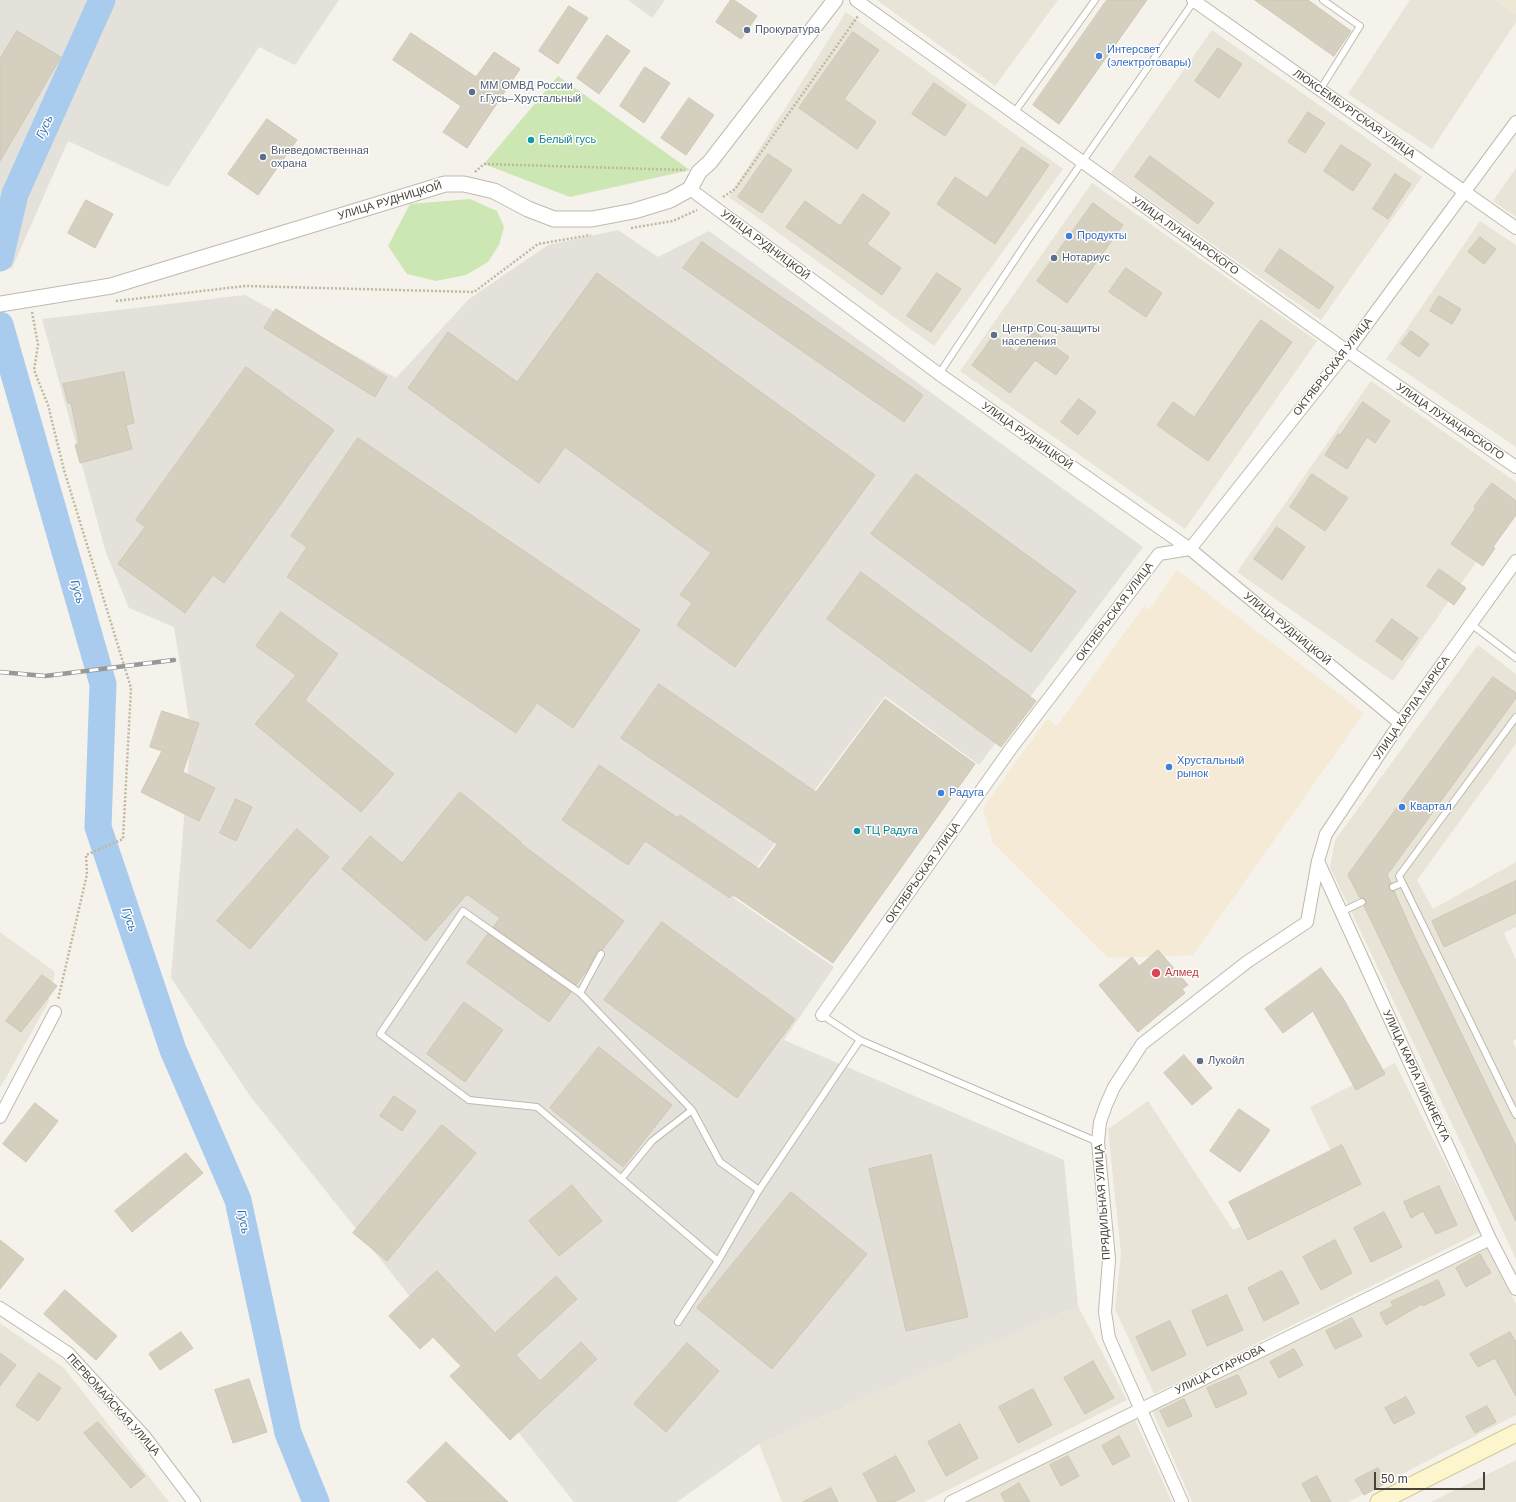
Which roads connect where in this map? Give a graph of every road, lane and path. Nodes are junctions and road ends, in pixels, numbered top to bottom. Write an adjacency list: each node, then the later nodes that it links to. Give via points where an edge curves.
1 (835, 0): 10 (street, via 710,162)
2 (1095, 0): 7 (lane)
3 (1194, 0): 6 (street, ЛЮКСЕМБУРГСКАЯ УЛИЦА); 9 (lane)
4 (1324, 0): 6 (lane, via 1360,26)
5 (860, 3): 7 (street, УЛИЦА ЛУНАЧАРСКОГО); 14 (path, via 735,189)
6 (1320, 90): 13 (street, ЛЮКСЕМБУРГСКАЯ УЛИЦА)
7 (1014, 113): 9 (street, УЛИЦА ЛУНАЧАРСКОГО)
8 (1516, 122): 13 (street, ОКТЯБРЬСКАЯ УЛИЦА)
9 (1082, 162): 24 (street, УЛИЦА ЛУНАЧАРСКОГО); 25 (lane)
10 (699, 172): 11 (path, via 484,164); 12 (street)
11 (464, 184): 12 (street, УЛИЦА РУДНИЦКОЙ, via 494,191 528,210 554,219 592,219 634,211 670,200); 21 (street, УЛИЦА РУДНИЦКОЙ, via 445,184 111,286)
12 (690, 190): 25 (street, УЛИЦА РУДНИЦКОЙ)
13 (1464, 192): 16 (street, ЛЮКСЕМБУРГСКАЯ УЛИЦА); 24 (street, ОКТЯБРЬСКАЯ УЛИЦА)
14 (719, 199)
15 (701, 208): 17 (path, via 673,221)
16 (1516, 228)
17 (628, 229)
18 (598, 234): 19 (path, via 538,244 474,292 245,286)
19 (110, 302)
20 (0, 304): 21 (street, УЛИЦА РУДНИЦКОЙ)
21 (21, 307): 23 (path); 23 (path)
22 (40, 310): 23 (path)
23 (32, 311): 40 (path, via 38,345 34,370 48,405 64,470 131,688 123,839 86,856 87,874)
24 (1347, 351): 26 (street, УЛИЦА ЛУНАЧАРСКОГО); 27 (street, ОКТЯБРЬСКАЯ УЛИЦА)
25 (939, 374): 27 (street, УЛИЦА РУДНИЦКОЙ)
26 (1516, 467)
27 (1190, 549): 32 (street, УЛИЦА РУДНИЦКОЙ); 41 (street, ОКТЯБРЬСКАЯ УЛИЦА, via 1159,554 1012,747)
28 (1516, 562): 29 (street, УЛИЦА КАРЛА МАРКСА)
29 (1471, 624): 30 (lane); 32 (street, УЛИЦА КАРЛА МАРКСА)
30 (1516, 658)
31 (1516, 717): 34 (lane, via 1399,876)
32 (1400, 723): 33 (street, УЛИЦА КАРЛА МАРКСА, via 1326,834)
33 (1318, 861): 37 (street, УЛИЦА КАРЛА ЛИБКНЕХТА); 46 (street, ПРЯДИЛЬНАЯ УЛИЦА, via 1307,922 1247,962 1142,1044 1114,1087 1100,1122)
34 (1402, 883): 35 (lane); 44 (lane)
35 (1392, 887)
36 (1362, 902): 37 (lane)
37 (1341, 912): 49 (street, УЛИЦА КАРЛА ЛИБКНЕХТА)
38 (601, 954): 39 (lane)
39 (580, 993): 43 (lane); 47 (lane, via 463,911 380,1034 469,1100 537,1107)
40 (55, 1012): 45 (street)
41 (822, 1015): 42 (lane)
42 (860, 1040): 46 (lane); 48 (lane)
43 (692, 1110): 47 (lane, via 652,1141); 48 (lane, via 720,1162)
44 (1516, 1115)
45 (0, 1117)
46 (1098, 1142): 54 (street, ПРЯДИЛЬНАЯ УЛИЦА, via 1109,1259 1105,1312 1109,1338)
47 (621, 1179): 50 (lane)
48 (759, 1190): 50 (lane)
49 (1490, 1239): 51 (street, УЛИЦА КАРЛА ЛИБКНЕХТА); 54 (street, УЛИЦА СТАРКОВА)
50 (718, 1261): 53 (lane)
51 (1516, 1289)
52 (0, 1308): 56 (street, ПЕРВОМАЙСКАЯ УЛИЦА, via 68,1353 145,1437)
53 (678, 1322)
54 (1140, 1409): 57 (street, УЛИЦА СТАРКОВА); 58 (street, ПРЯДИЛЬНАЯ УЛИЦА)
55 (1516, 1433): 59 (main road)
56 (194, 1502)
57 (951, 1502)
58 (1182, 1502)
59 (1380, 1502)

